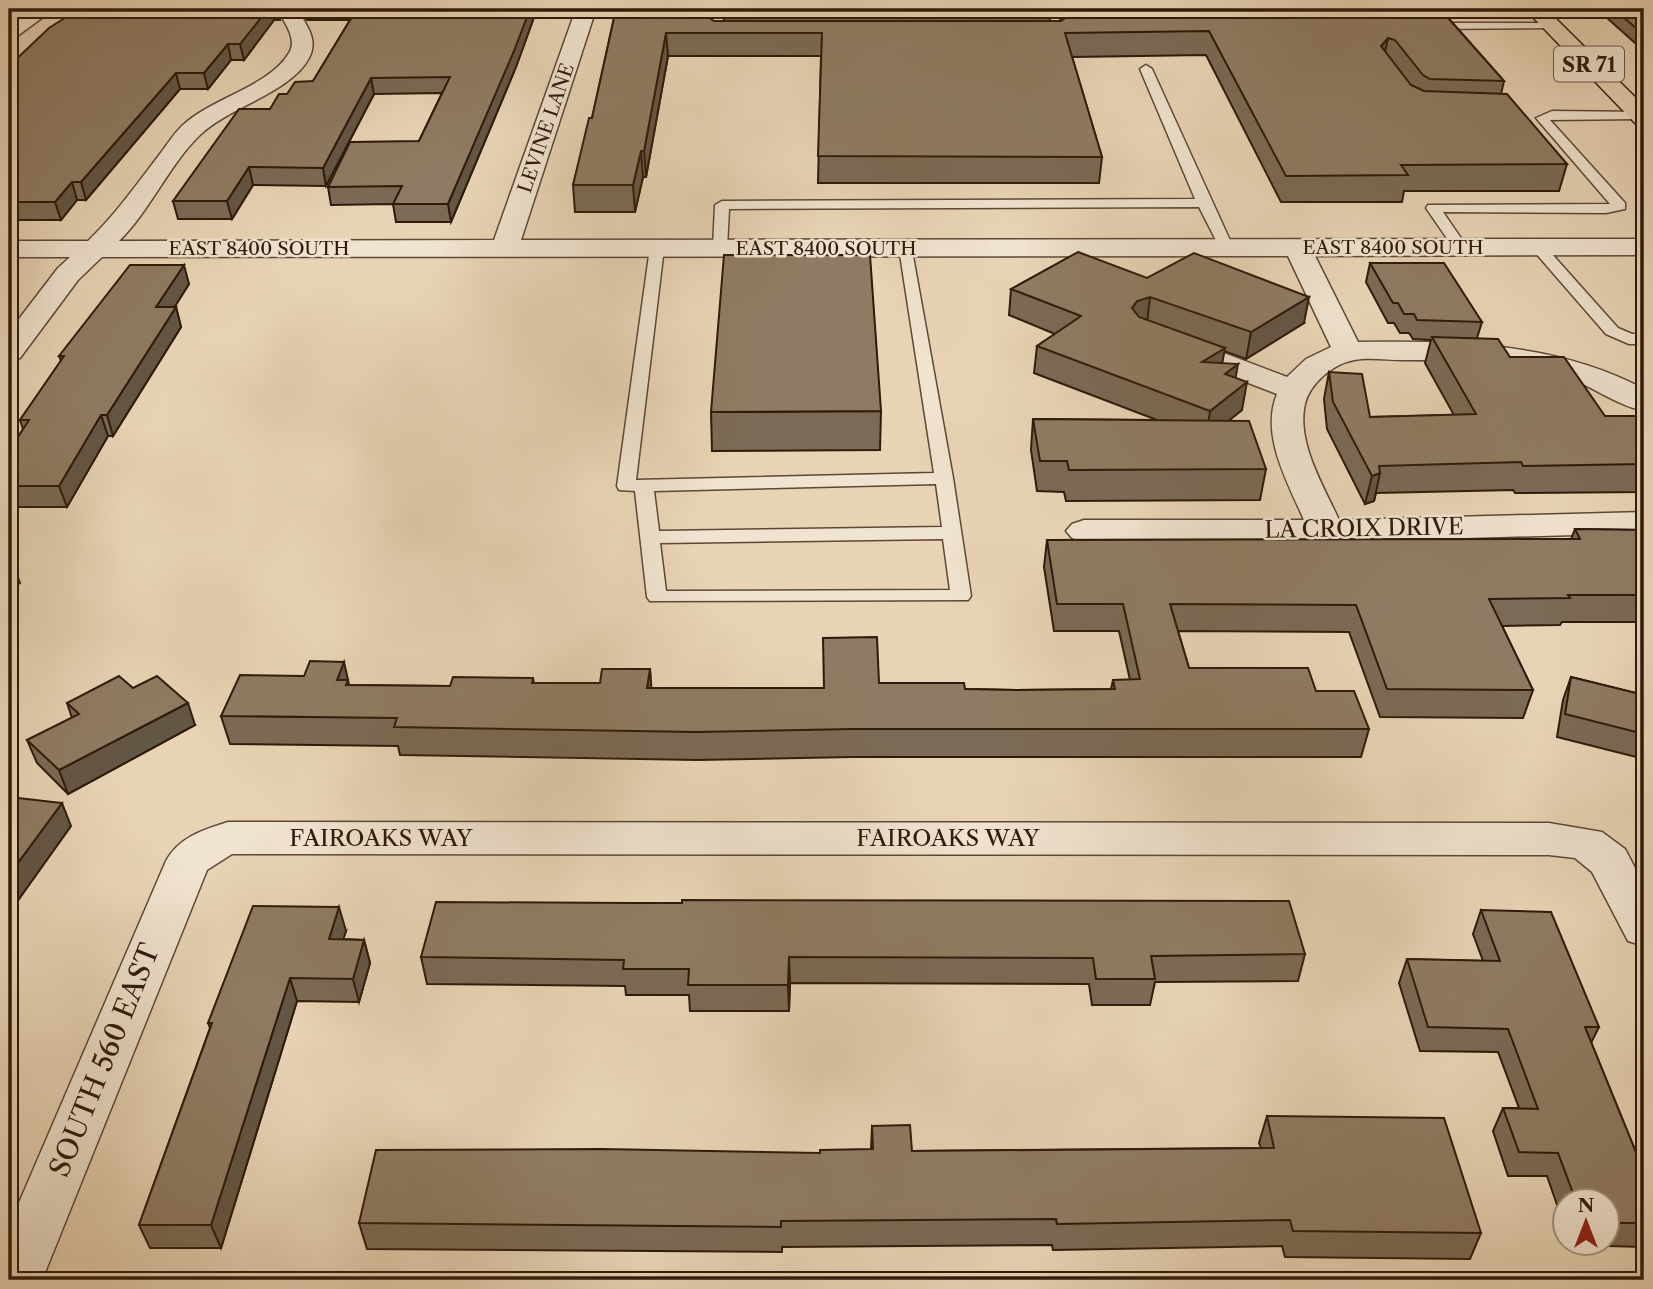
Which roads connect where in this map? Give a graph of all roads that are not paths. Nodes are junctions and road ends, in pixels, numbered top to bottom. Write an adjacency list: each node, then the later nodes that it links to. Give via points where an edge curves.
1 (44, 9): 11 (street)
2 (287, 9): 29 (street, via 302,36 298,58 269,84 191,130)
3 (586, 9): 24 (street, LEVINE LANE)
4 (1535, 9): 10 (main road, SR 71)
5 (719, 13): 7 (lane); 12 (lane, via 715,40)
6 (1051, 14): 8 (lane); 13 (lane, via 1059,39)
7 (732, 18)
8 (1039, 18)
9 (1417, 26): 10 (lane)
10 (1552, 26): 17 (main road, SR 71)
11 (9, 33)
12 (742, 39)
13 (1031, 39)
14 (1146, 69): 18 (lane)
15 (1524, 112): 16 (lane)
16 (1552, 115): 17 (lane); 21 (lane, via 1542,118 1620,206 1433,208)
17 (1642, 117)
18 (1204, 203): 19 (lane); 26 (lane, via 722,205)
19 (1226, 247): 20 (street, EAST 8400 SOUTH); 27 (street, EAST 8400 SOUTH)
20 (1297, 247): 21 (street, EAST 8400 SOUTH); 33 (street)
21 (1460, 247): 22 (street, EAST 8400 SOUTH)
22 (1538, 247): 23 (street, EAST 8400 SOUTH); 31 (lane, via 1612,331 1629,339)
23 (1644, 247)
24 (505, 248): 25 (street, EAST 8400 SOUTH); 29 (street, EAST 8400 SOUTH)
25 (657, 248): 26 (street, EAST 8400 SOUTH); 37 (lane, via 626,486)
26 (720, 248): 27 (street, EAST 8400 SOUTH)
27 (906, 248): 36 (lane)
28 (9, 249): 29 (street, EAST 8400 SOUTH)
29 (96, 249): 32 (street, via 68,274)
30 (1146, 335): 34 (street)
31 (1644, 339)
32 (9, 352)
33 (1348, 352): 34 (street, via 1307,371); 35 (street, via 1496,352 1530,357 1596,376)
34 (1292, 389): 40 (street, via 1286,426)
35 (1644, 402)
36 (944, 478): 37 (lane); 41 (lane)
37 (644, 485): 42 (lane)
38 (1644, 523): 40 (street, LA CROIX DRIVE)
39 (1084, 531): 40 (street, LA CROIX DRIVE)
40 (1326, 531)
41 (952, 533): 42 (lane); 42 (lane, via 961,596 657,597)
42 (650, 537)
43 (206, 847): 44 (street, FAIROAKS WAY, via 228,838 1549,839 1586,843 1609,861); 45 (street, SOUTH 560 EAST, via 188,861)
44 (1644, 928)
45 (14, 1280)

